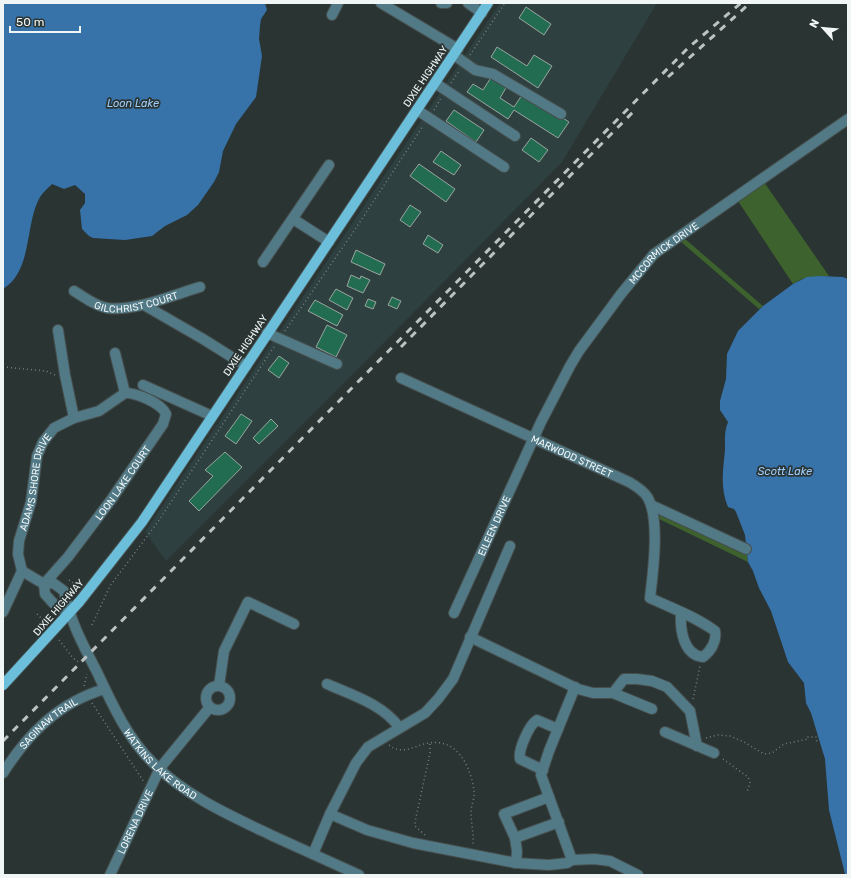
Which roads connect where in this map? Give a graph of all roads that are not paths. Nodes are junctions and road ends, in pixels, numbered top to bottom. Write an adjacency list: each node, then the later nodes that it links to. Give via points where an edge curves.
1 (338, 3): 8 (street)
2 (381, 3): 9 (street)
3 (441, 3): 4 (street)
4 (447, 3)
5 (468, 3): 7 (street)
6 (488, 3): 7 (main road, DIXIE HIGHWAY)
7 (482, 13): 9 (main road, DIXIE HIGHWAY)
8 (332, 15)
9 (456, 52): 10 (main road, DIXIE HIGHWAY); 12 (street, via 475,70 493,74)
10 (435, 83): 11 (main road, DIXIE HIGHWAY); 14 (street)
11 (417, 110): 16 (street); 18 (main road, DIXIE HIGHWAY)
12 (561, 114)
13 (848, 119): 33 (street, MCCORMICK DRIVE, via 654,254 620,294 579,351)
14 (516, 136)
15 (329, 164): 17 (street)
16 (504, 167)
17 (293, 219): 18 (street); 19 (street)
18 (329, 242): 24 (main road, DIXIE HIGHWAY)
19 (263, 262)
20 (200, 288): 22 (street, GILCHRIST COURT)
21 (74, 291): 22 (street, GILCHRIST COURT, via 107,308)
22 (144, 305): 27 (street)
23 (58, 330): 32 (street)
24 (267, 334): 26 (street); 27 (main road, DIXIE HIGHWAY)
25 (115, 353): 30 (street)
26 (337, 364)
27 (246, 366): 31 (main road, DIXIE HIGHWAY)
28 (400, 378): 33 (street, MARWOOD STREET)
29 (144, 385): 31 (street)
30 (125, 393): 32 (street, ADAMS SHORE DRIVE, via 99,411); 38 (street, LOON LAKE COURT, via 139,396 160,406 166,419 111,500)
31 (212, 416): 40 (main road, DIXIE HIGHWAY, via 142,522 104,572)
32 (74, 418): 37 (street, ADAMS SHORE DRIVE, via 54,428 43,442 37,456 31,502 19,541 18,554)
33 (534, 439): 34 (street, MARWOOD STREET, via 629,482 648,496); 41 (street, EILEEN DRIVE)
34 (651, 505): 36 (street); 42 (street, MARWOOD STREET, via 654,551 650,598)
35 (510, 546): 44 (street)
36 (746, 549)
37 (22, 571): 38 (street, WATKINS LAKE ROAD); 39 (street)
38 (44, 584): 40 (street, WATKINS LAKE ROAD, via 45,594); 40 (street, WATKINS LAKE ROAD, via 53,583 64,591)
39 (3, 612)
40 (68, 613): 46 (main road, DIXIE HIGHWAY); 49 (street, WATKINS LAKE ROAD)
41 (454, 613)
42 (681, 613): 42 (street, via 708,625 715,631 715,640 703,657 699,657 685,645)
43 (294, 624): 47 (street, via 248,602 224,651)
44 (470, 637): 48 (street); 53 (street, via 453,679 438,700 425,713)
45 (327, 684): 53 (street, via 380,709)
46 (3, 685)
47 (219, 686): 51 (street, via 211,688 206,695); 51 (street, via 229,693 229,704 220,710)
48 (575, 687): 50 (street, via 592,693); 54 (street)
49 (105, 689): 58 (street, WATKINS LAKE ROAD, via 126,728 152,762); 60 (street, SAGINAW TRAIL, via 85,691 57,711 25,742)
50 (614, 693): 52 (street); 56 (street, via 624,679 652,681 667,687 690,711)
51 (210, 707): 58 (street, LORENA DRIVE)
52 (652, 709)
53 (399, 727): 62 (street, via 368,747 356,763)
54 (558, 729): 59 (street); 59 (street, via 537,720 531,724 519,754 520,759)
55 (665, 732): 56 (street)
56 (697, 743): 57 (street)
57 (714, 753)
58 (160, 768): 65 (street, WATKINS LAKE ROAD, via 204,801); 68 (street, LORENA DRIVE)
59 (543, 770): 61 (street, via 542,775)
60 (3, 773)
61 (549, 796): 63 (street); 64 (street, via 504,814)
62 (330, 814): 65 (street); 67 (street, via 367,830 400,839 472,849)
63 (558, 822): 64 (street); 66 (street)
64 (515, 838): 67 (street)
65 (313, 854): 69 (street, WATKINS LAKE ROAD)
66 (572, 860): 67 (street, via 548,865); 70 (street, via 610,861)
67 (516, 863)
68 (110, 875)
69 (359, 875)
70 (638, 875)

